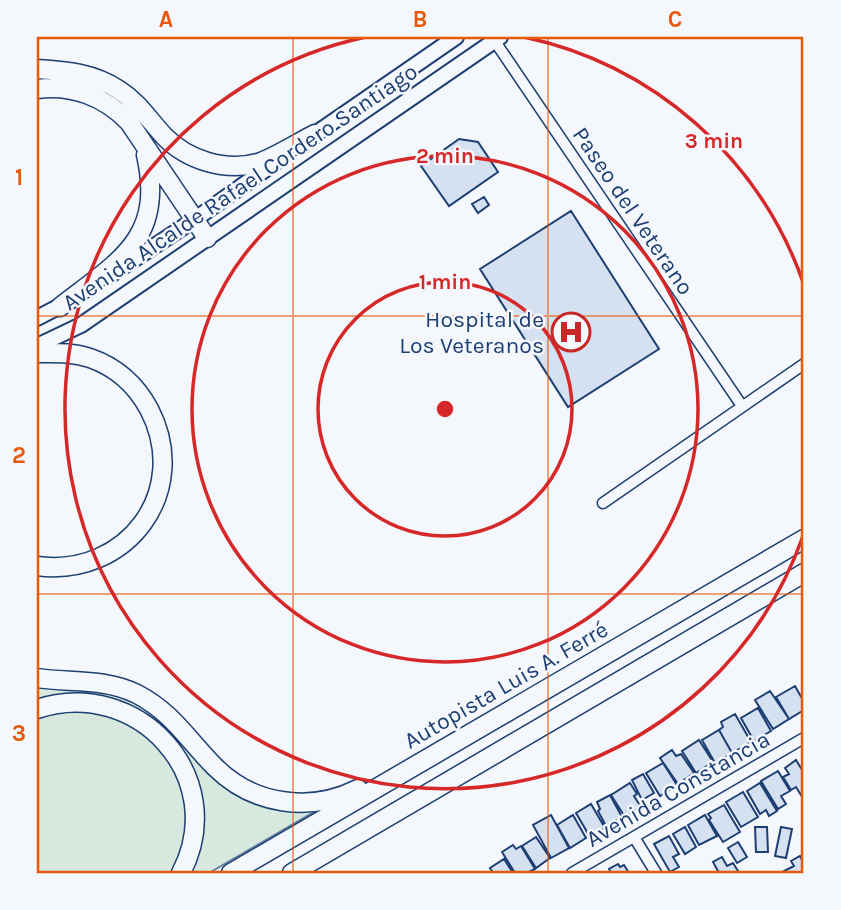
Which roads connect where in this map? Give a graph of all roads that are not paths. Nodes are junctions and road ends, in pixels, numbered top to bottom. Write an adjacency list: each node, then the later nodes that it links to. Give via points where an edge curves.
1 (456, 37): 5 (street, Avenida Alcalde Rafael Cordero Santiago)
2 (496, 38): 8 (street, Avenida Alcalde Rafael Cordero Santiago); 14 (street, Paseo del Veterano)
3 (37, 69): 5 (highway, via 85,74 105,82 137,104 176,146 210,163 259,162)
4 (37, 89): 6 (highway, via 74,90 99,99 129,122)
5 (315, 134): 7 (street, Avenida Alcalde Rafael Cordero Santiago)
6 (144, 145): 7 (highway); 9 (highway, via 151,189 143,228 123,256)
7 (194, 220): 8 (highway); 9 (street, Avenida Alcalde Rafael Cordero Santiago)
8 (207, 238): 11 (street, Avenida Alcalde Rafael Cordero Santiago, via 81,325)
9 (60, 307): 10 (street, Avenida Alcalde Rafael Cordero Santiago)
10 (37, 318)
11 (37, 346)
12 (37, 353): 17 (highway, via 89,358 127,380 152,416 164,461 159,491 147,518 122,545 89,563)
13 (804, 364): 14 (street)
14 (742, 407): 15 (street)
15 (603, 503)
16 (804, 539): 21 (highway, Autopista Luis A. Ferré)
17 (37, 566)
18 (804, 573): 24 (highway)
19 (37, 678): 21 (highway, via 109,685 135,693 172,718 228,778 250,792 287,803 344,796 426,750)
20 (37, 709): 25 (highway, via 65,703 121,710 145,723 166,743 187,778 195,815 192,845)
21 (477, 731): 26 (highway, Autopista Luis A. Ferré)
22 (804, 738): 23 (street, Avenida Constancia)
23 (635, 836): 29 (street, Avenida Constancia); 30 (street)
24 (347, 840): 27 (highway); 28 (highway, via 332,860)
25 (181, 873)
26 (231, 873)
27 (292, 873)
28 (311, 873)
29 (572, 873)
30 (656, 873)

